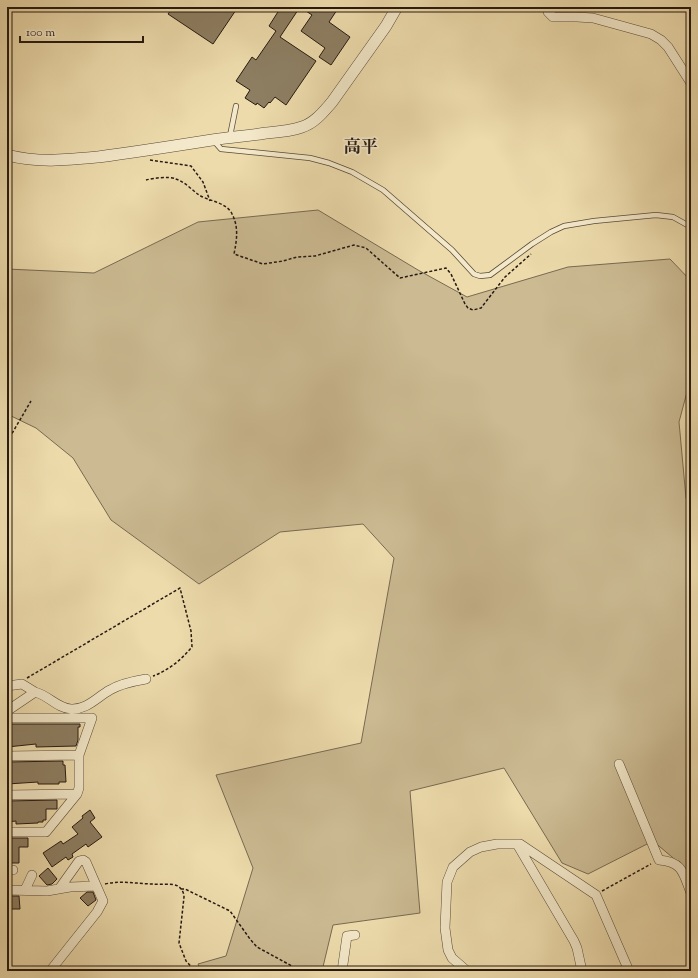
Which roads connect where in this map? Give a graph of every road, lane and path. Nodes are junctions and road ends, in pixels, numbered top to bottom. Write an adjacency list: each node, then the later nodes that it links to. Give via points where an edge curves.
1 (397, 7): 5 (street, via 332,102 313,121 288,130)
2 (548, 7): 3 (street, via 548,12 553,17 593,18 651,34 668,47)
3 (691, 82)
4 (236, 106): 5 (lane)
5 (230, 138): 6 (street)
6 (212, 140): 7 (street, via 126,154 54,161 36,161); 12 (lane, via 221,150 310,158 352,172 383,190 452,250 474,274 480,276 490,275)
7 (7, 155)
8 (146, 159): 10 (path, via 191,166 203,182)
9 (146, 180): 10 (path, via 176,179)
10 (210, 201): 12 (path, via 230,210 236,223 234,254 262,264 297,256 315,256 354,245 366,248 400,278 446,268 465,304 473,310 481,308 534,250)
11 (691, 227): 12 (lane, via 673,217 656,215 576,224 557,229)
12 (536, 241)
13 (31, 401): 14 (path)
14 (7, 442)
15 (146, 679): 16 (path, via 173,666 192,647 192,631 180,588); 18 (street, via 110,690 83,708 71,709 59,705 42,693)
16 (18, 684): 17 (street); 18 (street)
17 (7, 686)
18 (35, 692): 19 (street)
19 (7, 710)
20 (7, 718): 21 (street, via 92,718)
21 (79, 755): 22 (street); 24 (street)
22 (7, 756)
23 (619, 764): 28 (street)
24 (77, 794): 25 (street); 26 (street, via 46,832)
25 (7, 795)
26 (7, 832)
27 (517, 844): 36 (street); 42 (street, via 481,847 470,852 450,873 447,882 445,928 448,950 452,958); 43 (street, via 574,941)
28 (658, 860): 35 (street, via 669,861 680,868); 36 (path)
29 (32, 875): 34 (street)
30 (96, 886): 31 (street); 31 (street, via 83,860 79,861); 32 (path, via 135,882 174,885); 38 (street, via 103,901)
31 (59, 889): 34 (street)
32 (181, 889): 39 (path, via 184,897 179,943 186,961); 40 (path, via 230,910 257,947)
33 (7, 890): 34 (street)
34 (24, 890)
35 (691, 893)
36 (596, 895): 44 (street)
37 (355, 935): 41 (street, via 347,936)
38 (50, 971)
39 (195, 971)
40 (301, 971)
41 (342, 971)
42 (467, 971)
43 (582, 971)
44 (629, 971)

